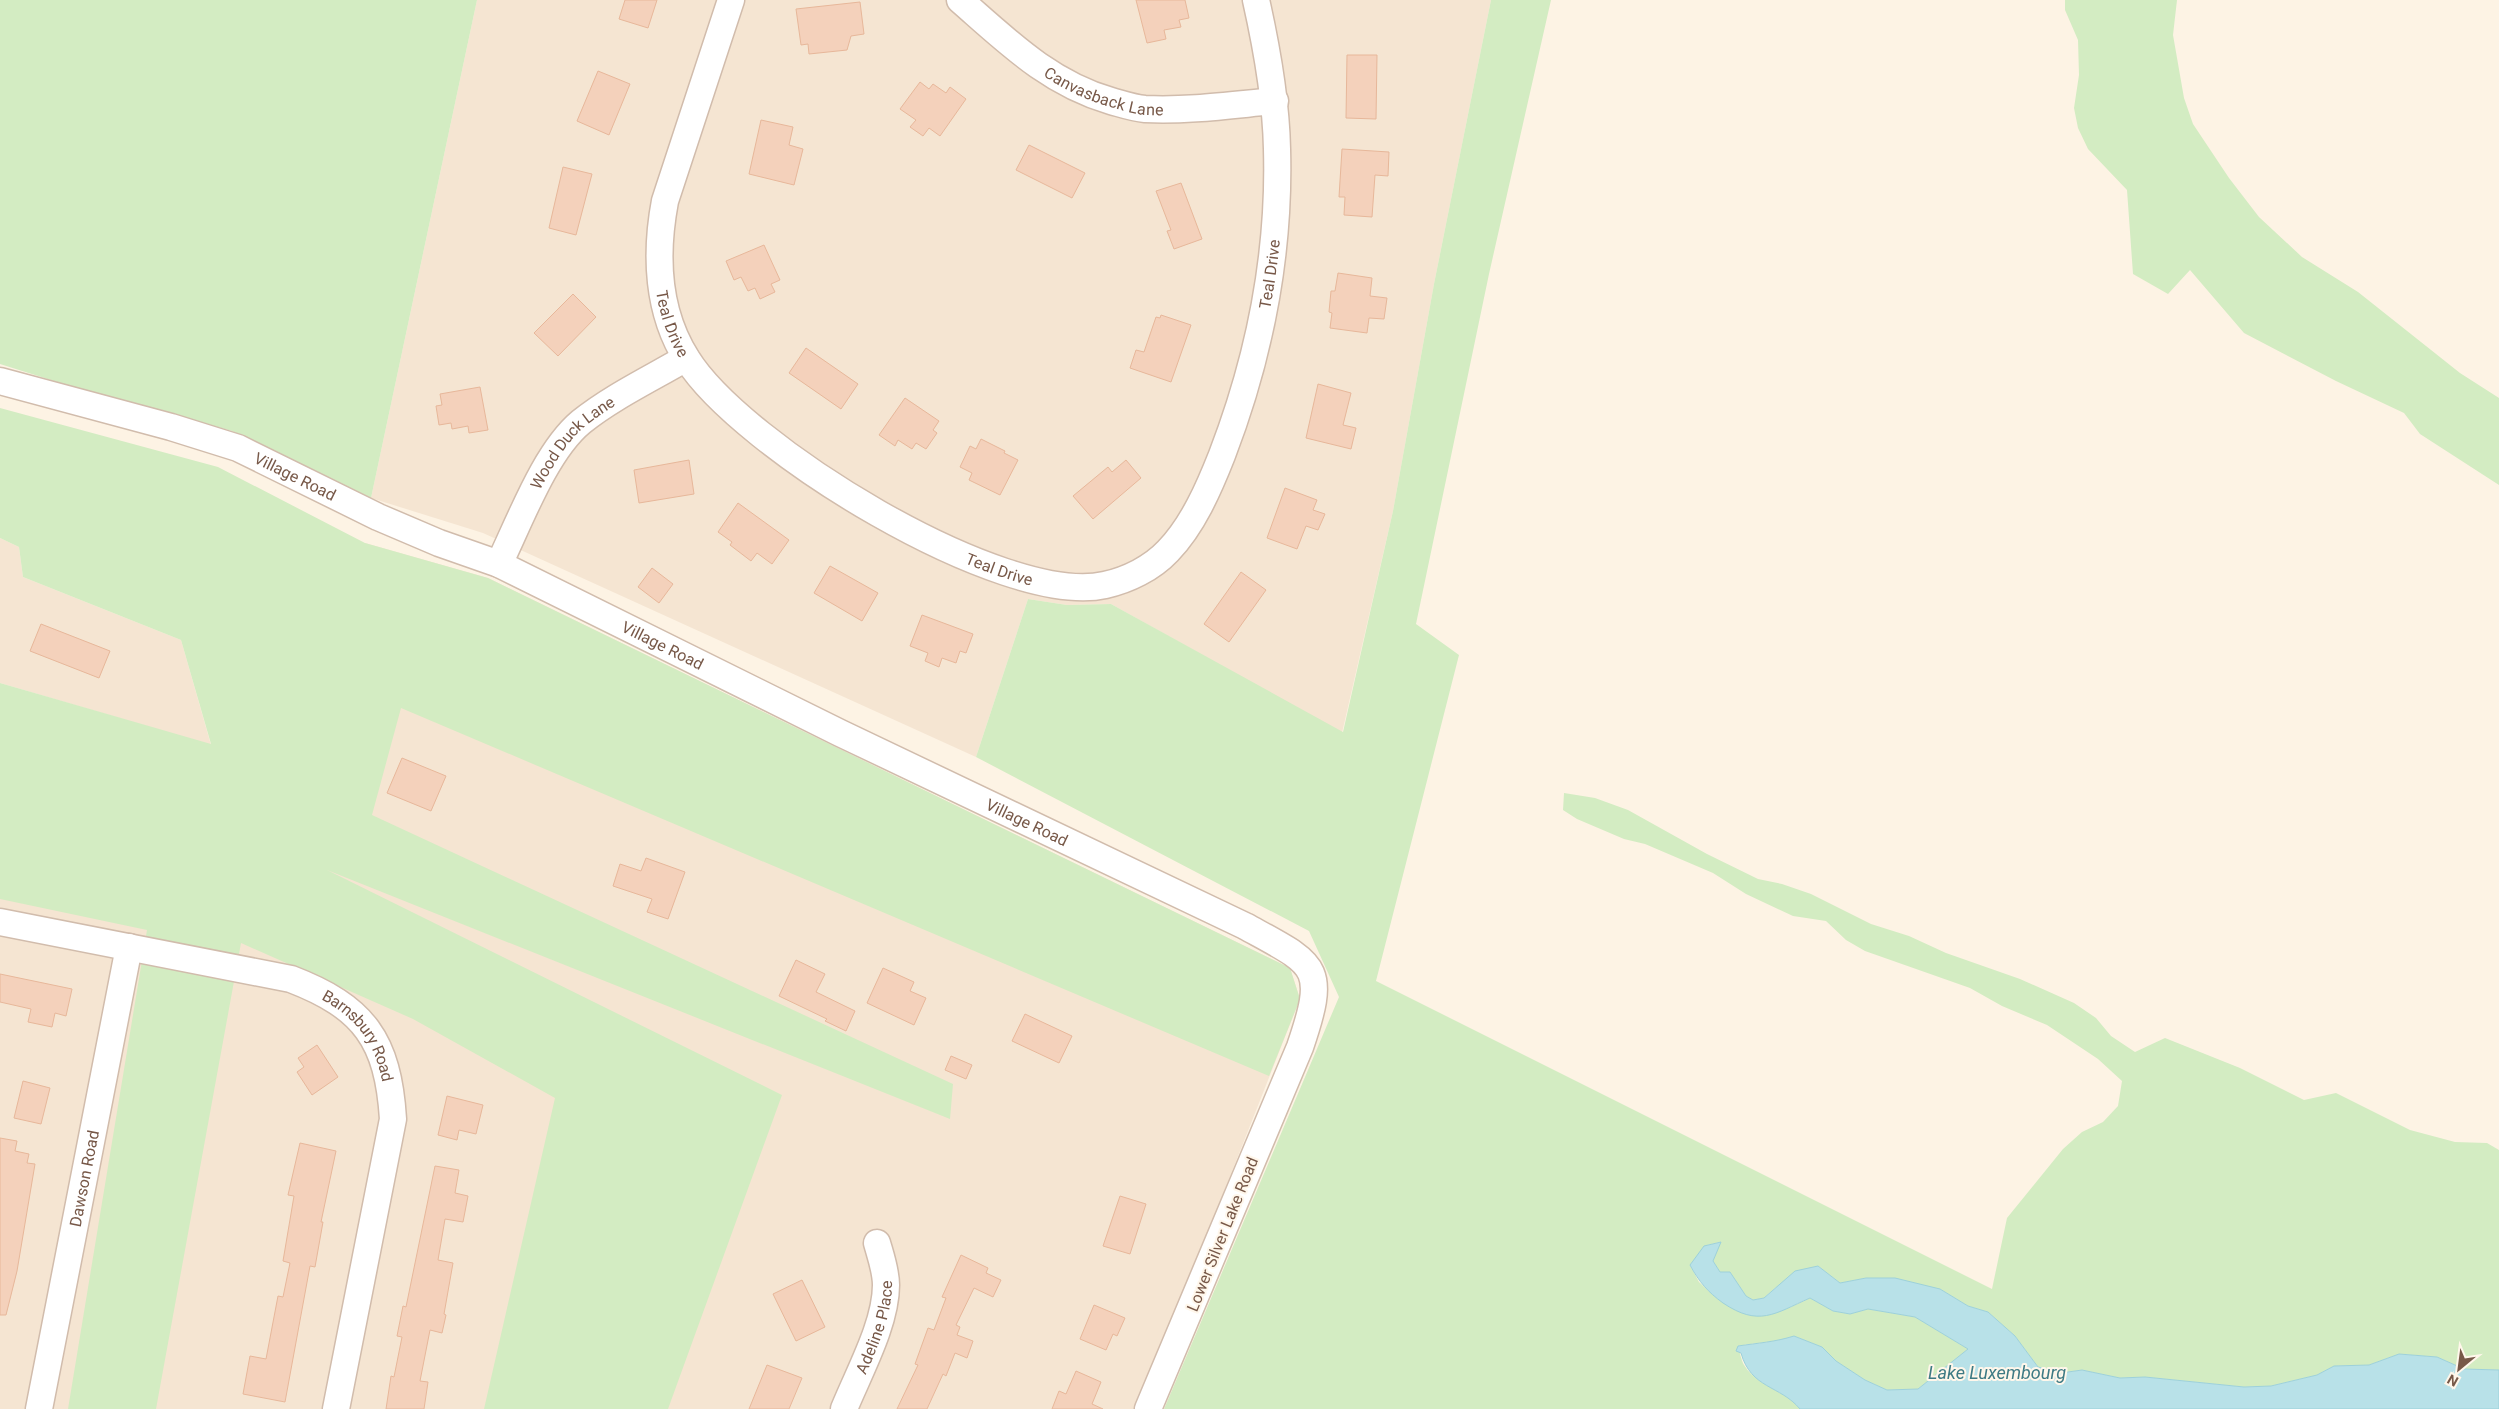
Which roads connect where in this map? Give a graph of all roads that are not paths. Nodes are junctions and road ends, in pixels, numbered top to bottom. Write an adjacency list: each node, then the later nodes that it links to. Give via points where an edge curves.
1 (731, 0): 5 (street, Teal Drive, via 665,201 660,228 658,260 662,291 670,321)
2 (960, 0): 4 (street, Canvasback Lane, via 1042,70 1091,95 1144,109 1196,109)
3 (1256, 0): 4 (street, Teal Drive)
4 (1275, 101): 5 (street, Teal Drive, via 1275,229 1270,282 1252,366 1237,415 1214,475 1182,534 1147,568 1121,581 1076,588 1025,580 928,539 846,494 759,432 714,393)
5 (686, 358): 7 (street, Wood Duck Lane, via 600,409 581,422 564,440 542,475)
6 (0, 382): 7 (street, Village Road, via 238,448 378,517)
7 (499, 564): 10 (street, Village Road, via 840,734 1244,926 1296,954)
8 (0, 922): 9 (street, Barnsbury Road)
9 (129, 947): 12 (street, Dawson Road); 13 (street, Barnsbury Road, via 291,979 323,991 356,1016 385,1064 393,1119)
10 (1306, 963): 15 (street, Lower Silver Lake Road, via 1313,977 1314,998 1295,1058)
11 (877, 1244): 14 (street, Adeline Place, via 886,1284 882,1311)
12 (39, 1409)
13 (336, 1409)
14 (844, 1409)
15 (1148, 1409)

